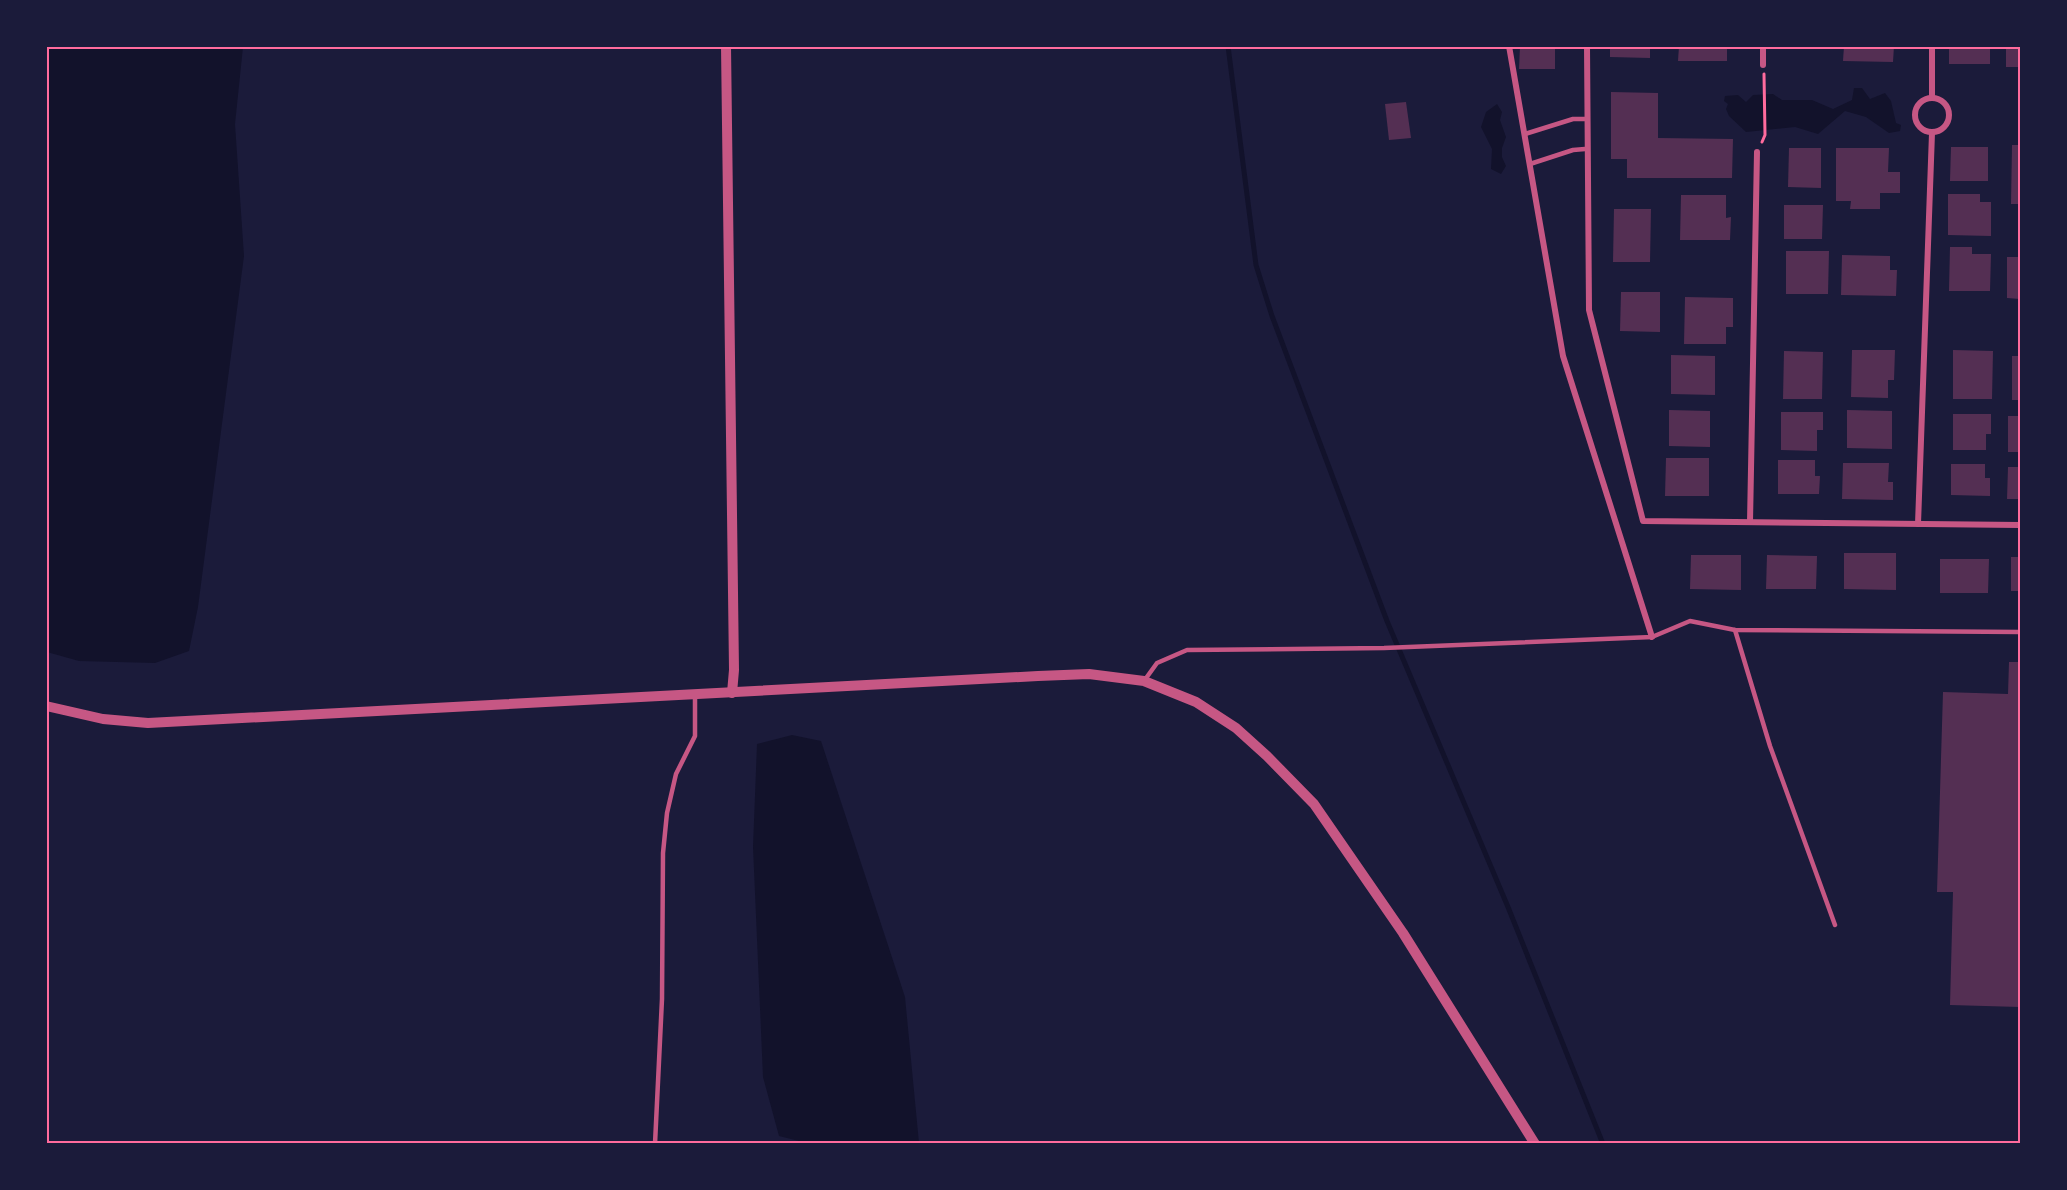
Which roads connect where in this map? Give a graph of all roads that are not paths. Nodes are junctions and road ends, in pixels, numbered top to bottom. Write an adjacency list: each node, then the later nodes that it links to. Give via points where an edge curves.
1 (726, 46): 21 (street)
2 (1509, 46): 10 (street)
3 (1587, 46): 8 (street)
4 (1763, 46): 6 (street)
5 (1932, 46): 7 (street)
6 (1763, 65)
7 (1932, 98): 9 (street, via 1943,102 1949,113 1943,129); 9 (street, via 1918,105 1914,115 1918,126)
8 (1586, 119): 10 (lane, via 1573,119); 11 (street)
9 (1932, 133): 15 (street)
10 (1525, 134): 13 (street)
11 (1585, 149): 13 (lane); 14 (street, via 1588,310 1643,521)
12 (1757, 152): 14 (street)
13 (1530, 164): 19 (street, via 1563,356)
14 (1750, 522): 15 (street)
15 (1918, 524): 16 (street)
16 (2020, 525)
17 (1735, 630): 18 (lane); 19 (lane, via 1690,621); 24 (lane, via 1770,746)
18 (2020, 632)
19 (1652, 638): 20 (lane, via 1384,648 1187,650 1157,663)
20 (1144, 681): 21 (street, via 1089,674); 26 (street, via 1196,702 1236,728 1314,804)
21 (732, 693): 22 (street)
22 (695, 695): 23 (street, via 148,723 103,719); 25 (lane, via 694,736 676,774 665,833)
23 (46, 706)
24 (1835, 925)
25 (655, 1143)
26 (1536, 1143)

